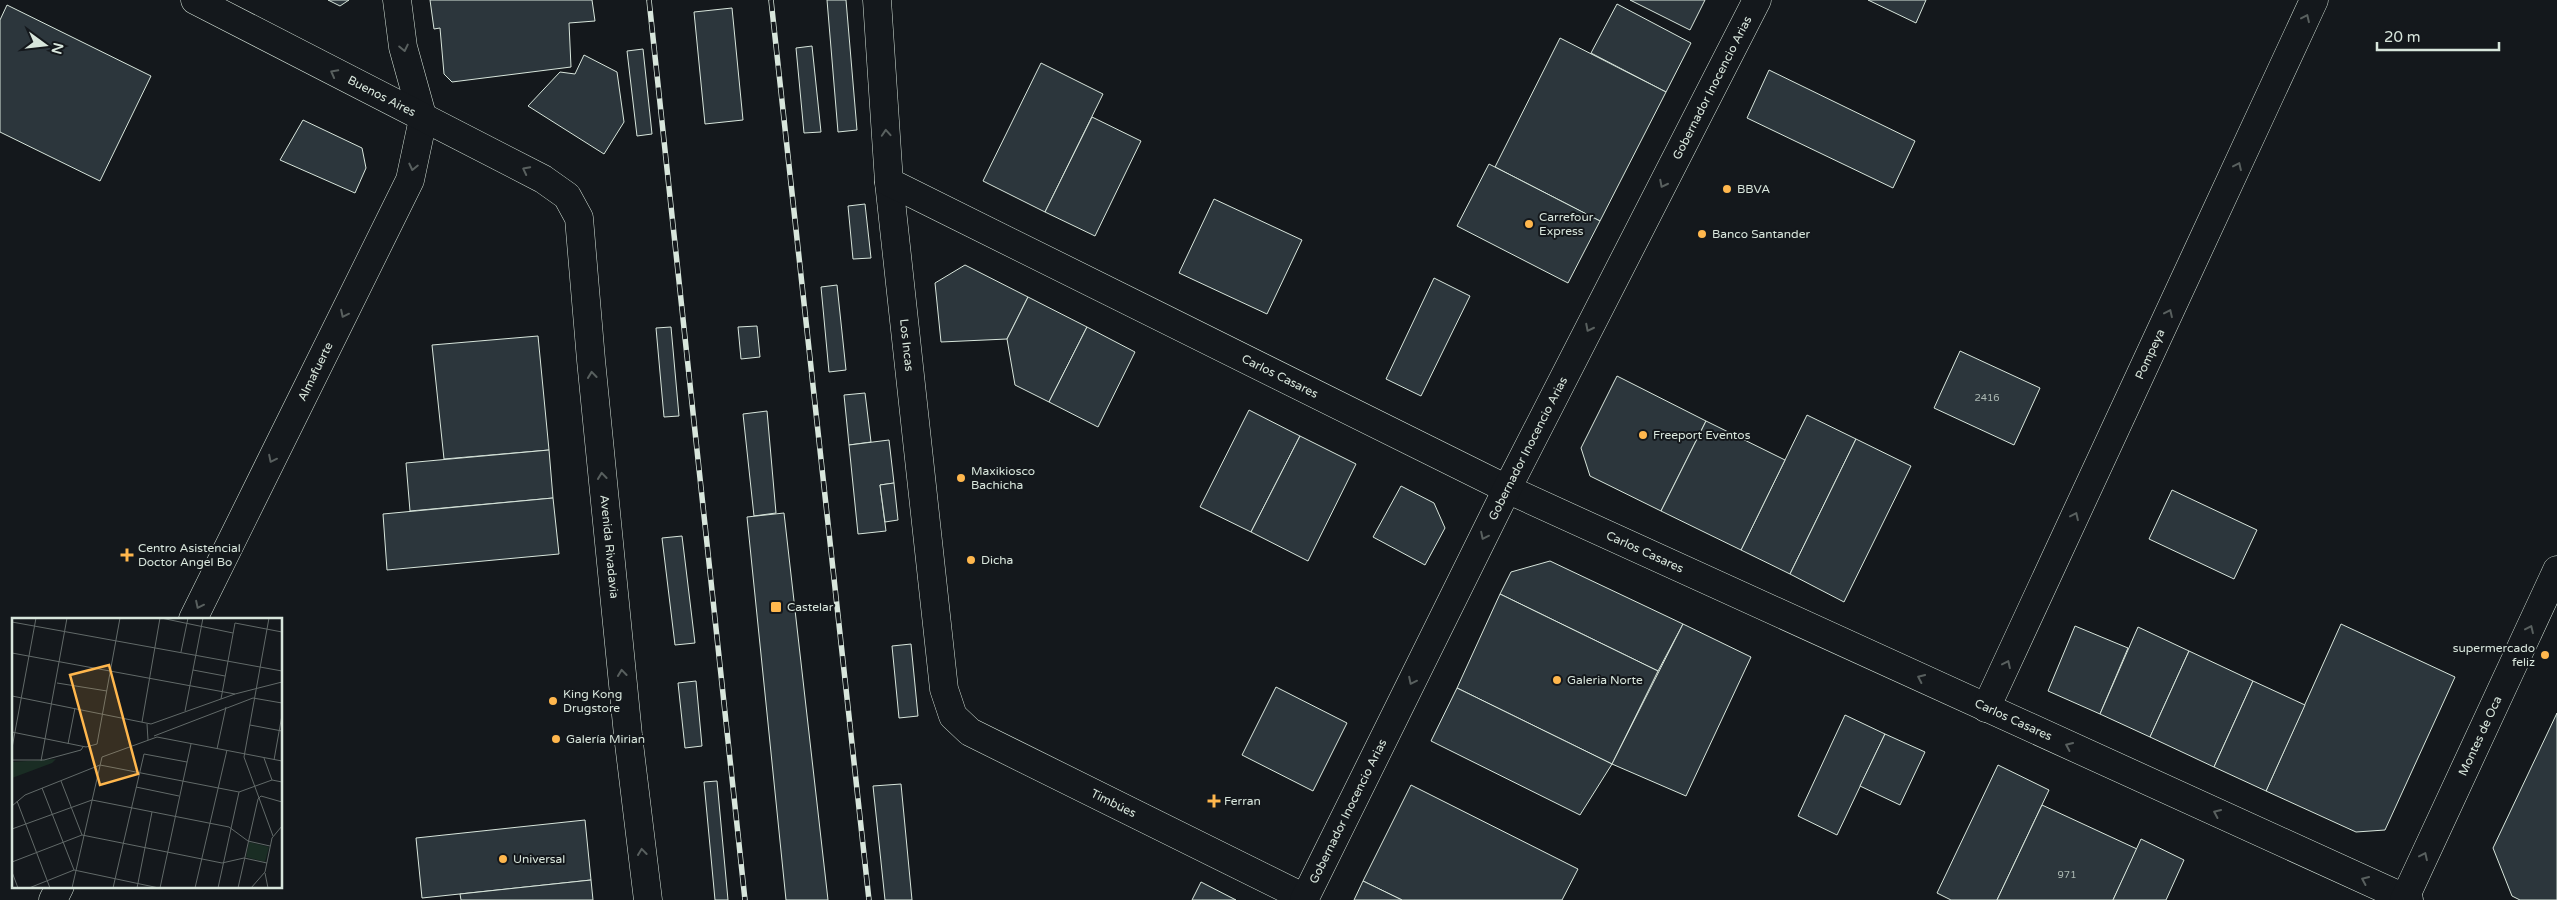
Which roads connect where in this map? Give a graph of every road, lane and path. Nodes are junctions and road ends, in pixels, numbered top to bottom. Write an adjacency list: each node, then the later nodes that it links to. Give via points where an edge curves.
1 (195, 0): 6 (street, Buenos Aires, one-way to 1)
2 (397, 0): 6 (street, one-way to 6, via 403,47)
3 (877, 0): 7 (street, Los Incas, one-way to 3)
4 (1757, 0): 9 (street, Gobernador Inocencio Arias, one-way to 9)
5 (2314, 0): 13 (street, Pompeya, one-way to 5)
6 (423, 119): 8 (street, Buenos Aires, one-way to 6, via 543,179); 11 (street, Almafuerte, one-way to 11, via 410,180)
7 (889, 182): 9 (street, Carlos Casares); 12 (street, Los Incas)
8 (567, 196): 18 (street, Avenida Rivadavia, one-way to 8, via 590,360 579,218)
9 (1507, 489): 13 (street, Carlos Casares, one-way to 9); 15 (street, Gobernador Inocencio Arias, one-way to 15)
10 (2557, 570): 16 (street, Montes de Oca, one-way to 10)
11 (192, 618)
12 (944, 689): 15 (street, Timbúes, via 953,716 970,732)
13 (1986, 708): 16 (street, Carlos Casares, one-way to 13)
14 (59, 888): 17 (street)
15 (1304, 899)
16 (2406, 899)
17 (53, 900)
18 (648, 900)

